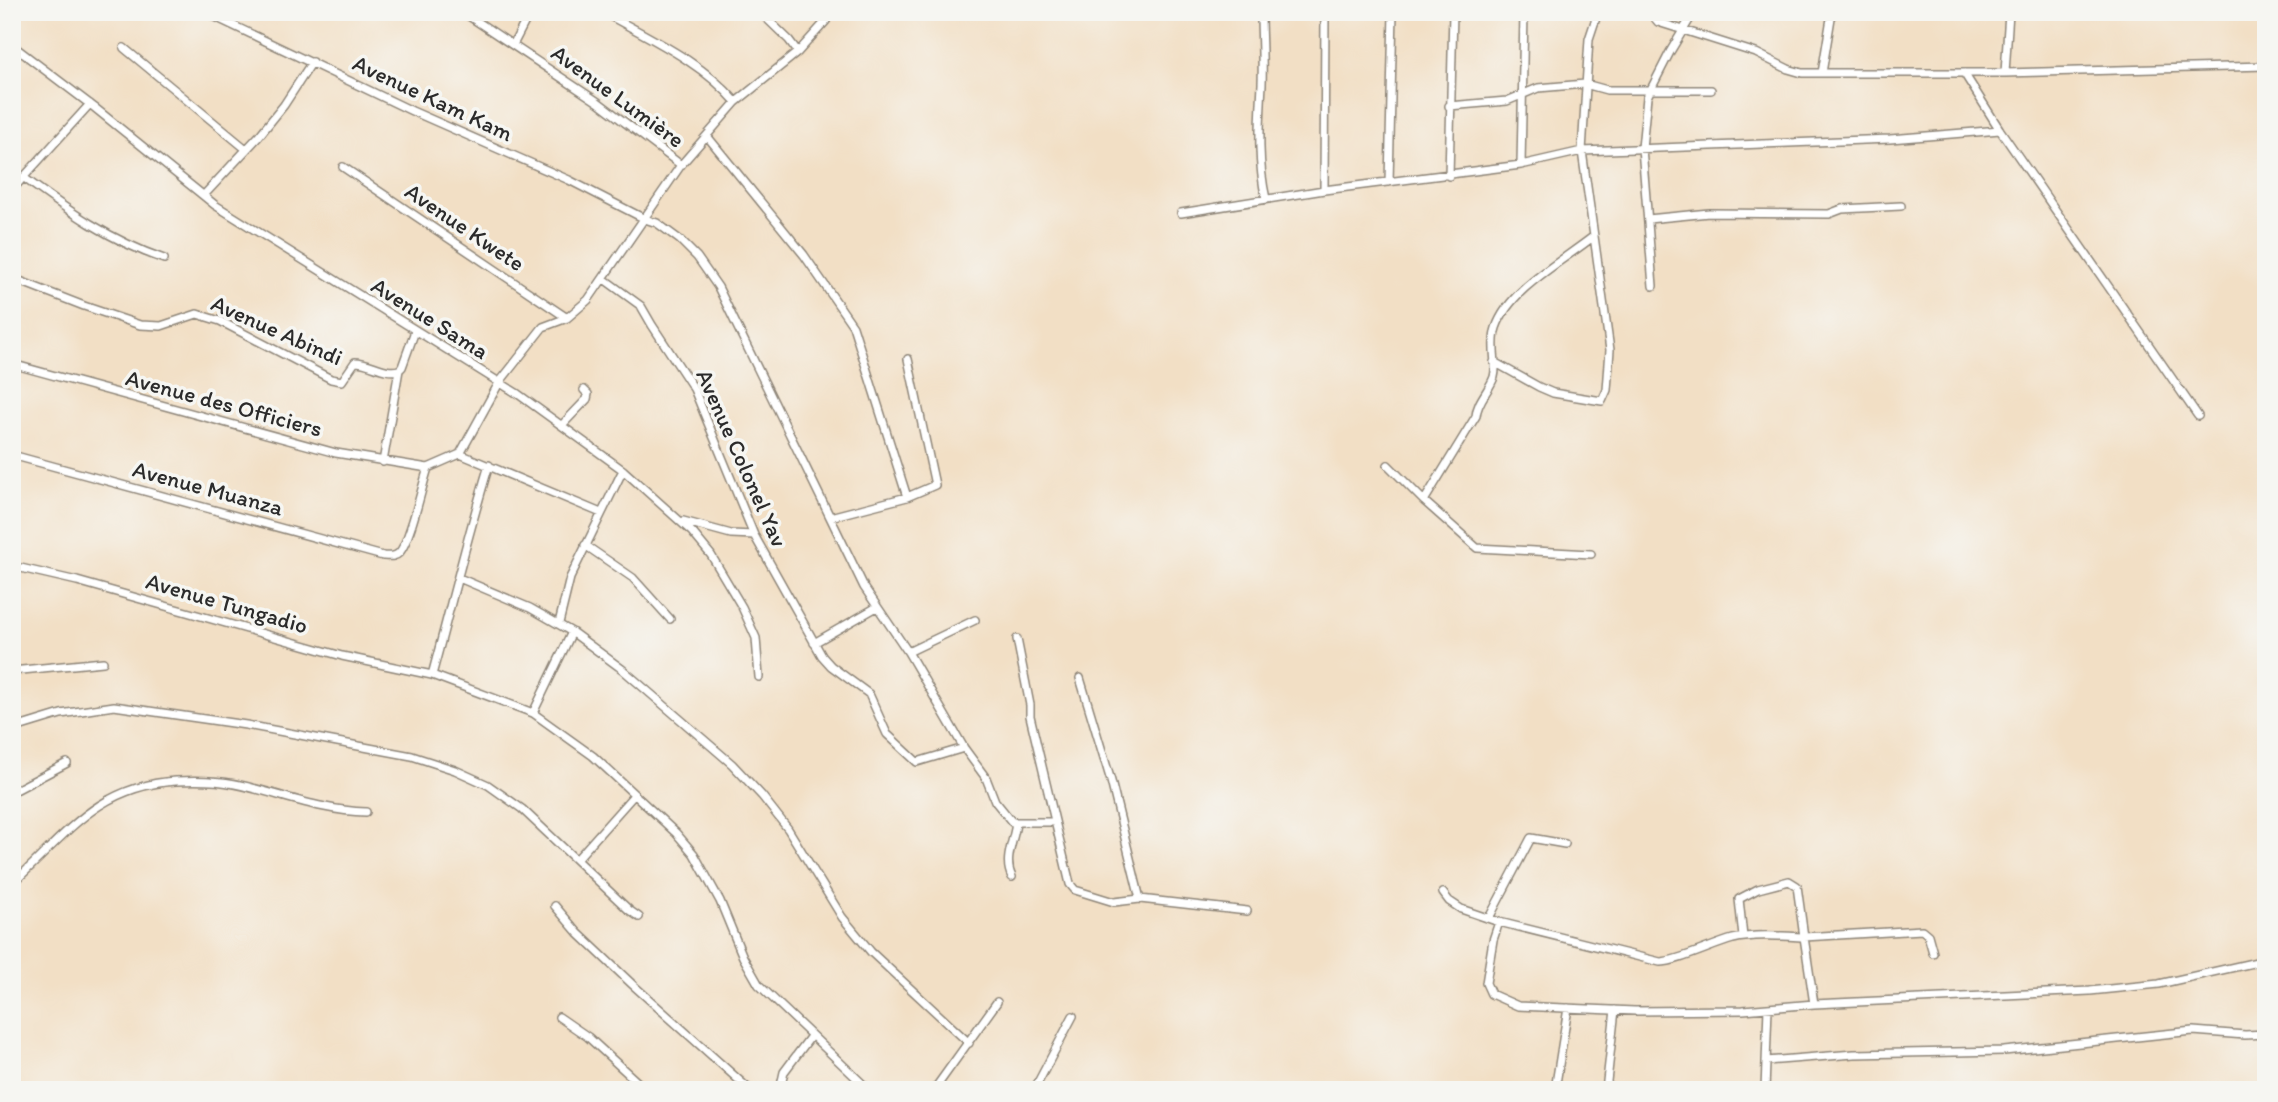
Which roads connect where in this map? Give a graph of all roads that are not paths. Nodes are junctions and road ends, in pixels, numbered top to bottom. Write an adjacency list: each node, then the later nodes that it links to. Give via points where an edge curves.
1 (205, 12): 22 (street, Avenue Kam Kam)
2 (463, 12): 18 (street, Avenue Lumière)
3 (530, 12): 18 (street)
4 (603, 12): 31 (street, via 699,69)
5 (760, 12): 21 (street)
6 (830, 12): 21 (street)
7 (1261, 12): 48 (street, via 1258,147)
8 (1325, 12): 46 (street)
9 (1392, 12): 44 (street)
10 (1452, 12): 33 (street)
11 (1524, 12): 30 (street)
12 (1598, 12): 27 (street, via 1589,39)
13 (1650, 12): 17 (street, via 1658,22)
14 (1694, 12): 17 (street)
15 (1832, 12): 24 (street)
16 (2009, 12): 26 (street)
17 (1683, 32): 24 (street, via 1756,53 1795,72); 28 (street)
18 (513, 45): 39 (street, Avenue Lumière)
19 (124, 48): 37 (street)
20 (14, 49): 32 (street, Avenue Sama)
21 (798, 52): 31 (street)
22 (312, 62): 37 (street, via 284,105); 51 (street, Avenue Kam Kam)
23 (2266, 66): 26 (street)
24 (1822, 73): 25 (street)
25 (1964, 73): 26 (street); 34 (street)
26 (2005, 73)
27 (1585, 84): 28 (street, via 1608,90); 30 (street, via 1538,88); 38 (street)
28 (1649, 90): 29 (street); 36 (street)
29 (1711, 90)
30 (1522, 95): 33 (street); 40 (street)
31 (736, 102): 35 (street)
32 (90, 104): 43 (street); 47 (street, Avenue Sama)
33 (1449, 106): 42 (street)
34 (2000, 130): 36 (street); 66 (street)
35 (707, 136): 39 (street); 75 (street, via 804,255 852,326)
36 (1642, 148): 38 (street); 52 (street)
37 (246, 149): 47 (street)
38 (1582, 151): 40 (street); 53 (street)
39 (681, 165): 51 (street)
40 (1521, 165): 42 (street)
41 (343, 167): 58 (street, Avenue Kwete)
42 (1449, 176): 44 (street)
43 (23, 177): 45 (street); 54 (street, via 105,234)
44 (1389, 182): 46 (street)
45 (12, 190)
46 (1324, 190): 48 (street)
47 (205, 194): 59 (street, Avenue Sama, via 270,241)
48 (1266, 199): 50 (street)
49 (1901, 206): 52 (street, via 1842,209 1829,214 1709,213)
50 (1181, 212)
51 (645, 219): 56 (street); 78 (street, Avenue Kam Kam, via 680,240 718,287)
52 (1647, 219): 57 (street)
53 (1594, 236): 61 (street, via 1508,304 1495,331); 61 (street, via 1610,350 1602,401 1546,390)
54 (164, 259)
55 (12, 278): 63 (street, Avenue Abindi, via 140,325 161,326 197,314 220,321 331,379 342,381 355,362)
56 (604, 279): 58 (street); 80 (street, Avenue Colonel Yav, via 647,314 694,389)
57 (1653, 286)
58 (567, 318): 64 (street, via 543,327)
59 (415, 331): 63 (street); 64 (street, Avenue Sama)
60 (908, 359): 75 (street, via 935,485)
61 (1494, 362): 76 (street, via 1494,378 1476,416)
62 (12, 364): 70 (street, Avenue des Officiers)
63 (399, 370): 70 (street)
64 (499, 383): 67 (street, Avenue Sama); 68 (street)
65 (584, 390): 67 (street, via 587,399)
66 (2198, 416)
67 (563, 425): 74 (street, Avenue Sama)
68 (460, 454): 71 (street); 73 (street)
69 (12, 455): 73 (street, Avenue Muanza, via 383,556 400,552)
70 (383, 462): 73 (street, Avenue des Officiers)
71 (489, 465): 77 (street); 84 (street)
72 (1388, 465): 76 (street)
73 (428, 468)
74 (622, 470): 77 (street); 79 (street, Avenue Sama)
75 (907, 497): 78 (street)
76 (1424, 501): 82 (street, via 1477,548)
77 (601, 513): 81 (street)
78 (830, 517): 85 (street, Avenue Kam Kam)
79 (681, 521): 80 (street); 96 (street, Avenue Sama, via 700,540 750,624 758,645)
80 (754, 535): 91 (street, Avenue Colonel Yav)
81 (584, 545): 86 (street, via 633,578); 88 (street)
82 (1591, 554)
83 (12, 566): 95 (street, Avenue Tungadio, via 342,656)
84 (459, 578): 88 (street); 95 (street)
85 (877, 607): 91 (street); 92 (street, Avenue Kam Kam)
86 (670, 619)
87 (975, 620): 92 (street)
88 (559, 623): 89 (street)
89 (572, 632): 98 (street); 131 (street, via 732,764 788,829 842,918 871,952)
90 (1017, 639): 106 (street)
91 (814, 643): 100 (street, Avenue Colonel Yav, via 831,666 869,694 887,734 917,762)
92 (908, 652): 100 (street, Avenue Kam Kam)
93 (103, 662): 94 (street)
94 (12, 671)
95 (432, 675): 98 (street, Avenue Tungadio)
96 (759, 677)
97 (1080, 678): 112 (street)
98 (533, 713): 103 (street, Avenue Tungadio, via 593,756)
99 (12, 729): 108 (street, via 61,714 114,706 412,755 488,785)
100 (964, 748): 105 (street, Avenue Kam Kam, via 986,778 995,801)
101 (67, 763): 102 (street)
102 (12, 792)
103 (633, 796): 108 (street); 130 (street, Avenue Tungadio, via 694,854 751,974)
104 (366, 812): 110 (street, via 329,809 234,783 159,782 113,796 91,810)
105 (1016, 822): 106 (street); 109 (street, via 1008,860)
106 (1054, 822): 112 (street, via 1075,890 1114,902)
107 (1565, 844): 116 (street, via 1531,838)
108 (577, 859): 115 (street)
109 (1012, 877)
110 (12, 884)
111 (1443, 893): 116 (street, via 1452,905)
112 (1140, 899): 114 (street)
113 (555, 906): 134 (street, via 578,933)
114 (1247, 911)
115 (639, 917)
116 (1489, 918): 117 (street)
117 (1500, 922): 118 (street, via 1660,962); 124 (street, via 1485,977 1491,994 1518,1006)
118 (1743, 937): 119 (street); 119 (street, via 1739,899 1789,881 1797,886)
119 (1804, 937): 120 (street, via 1922,930); 123 (street)
120 (1933, 953)
121 (2266, 960): 123 (street, via 2159,984 2090,991)
122 (997, 1002): 131 (street)
123 (1814, 1004): 125 (street)
124 (1568, 1008): 126 (street); 139 (street)
125 (1768, 1008): 126 (street); 132 (street)
126 (1615, 1010): 140 (street)
127 (1073, 1016): 138 (street)
128 (559, 1017): 133 (street)
129 (2266, 1034): 132 (street, via 2193,1031 2004,1051)
130 (811, 1036): 135 (street, via 784,1072); 136 (street, Avenue Tungadio)
131 (969, 1043): 137 (street)
132 (1766, 1061): 141 (street)
133 (646, 1090)
134 (750, 1090)
135 (780, 1090)
136 (869, 1090)
137 (934, 1090)
138 (1034, 1090)
139 (1555, 1090)
140 (1606, 1090)
141 (1765, 1090)

